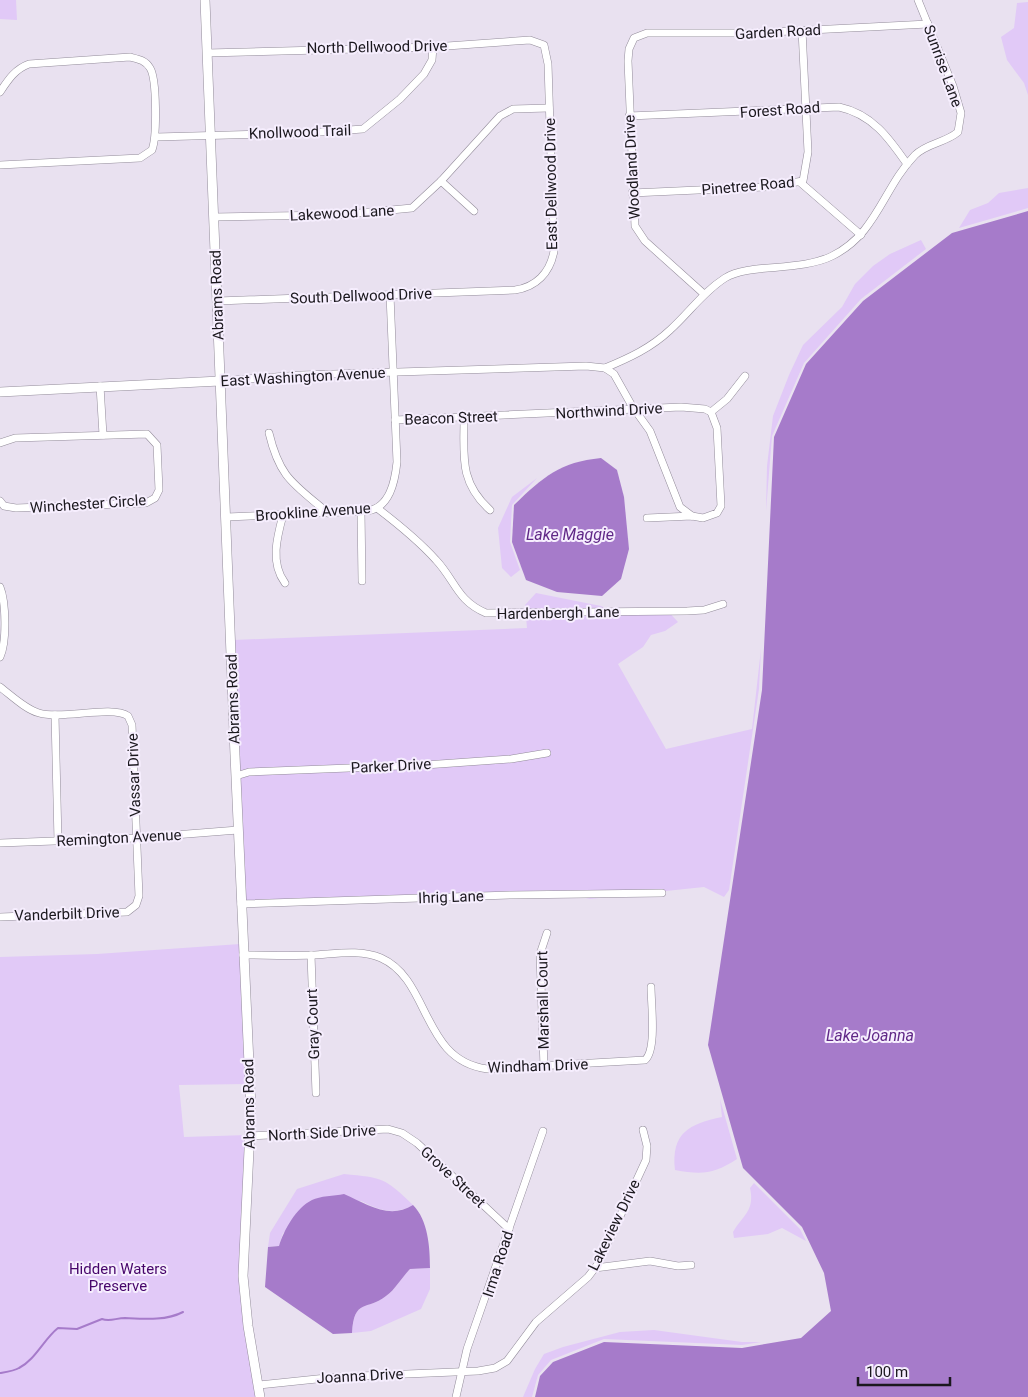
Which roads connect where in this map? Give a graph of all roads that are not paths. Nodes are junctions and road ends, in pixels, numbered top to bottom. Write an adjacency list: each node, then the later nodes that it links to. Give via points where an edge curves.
1 (206, 0): 8 (street, Abrams Road)
2 (918, 0): 3 (street, Sunrise Lane)
3 (928, 24): 4 (street, Garden Road); 16 (street, Sunrise Lane, via 961,113 961,122 957,133 925,148)
4 (802, 30): 5 (street, Garden Road, via 647,33 638,35); 11 (street, Pinetree Road)
5 (632, 42): 12 (street, Woodland Drive, via 628,61)
6 (544, 46): 7 (street, North Dellwood Drive, via 530,40); 10 (street, East Dellwood Drive, via 548,64)
7 (433, 47): 8 (street, North Dellwood Drive); 13 (street, Knollwood Trail, via 432,60 424,74 393,105 362,129)
8 (208, 53): 13 (street, Abrams Road)
9 (0, 91): 14 (street, via 19,68 35,62 140,59 149,66 153,76)
10 (549, 108): 17 (street, Lakewood Lane, via 513,109 500,116); 23 (street, East Dellwood Drive, via 555,232 553,260 545,274 530,286)
11 (805, 110): 12 (street, Forest Road); 16 (street, Forest Road, via 839,106 858,112 876,124); 18 (street, Pinetree Road, via 808,152)
12 (629, 116): 19 (street, Woodland Drive)
13 (211, 136): 14 (street, Knollwood Trail); 21 (street, Abrams Road)
14 (156, 137): 15 (street, via 152,150 145,156)
15 (0, 164)
16 (907, 164): 22 (street)
17 (441, 181): 20 (street); 21 (street, Lakewood Lane, via 416,206 406,210 338,215)
18 (801, 182): 19 (street, Pinetree Road, via 766,187); 22 (street)
19 (632, 193): 24 (street, Woodland Drive, via 633,217 638,232)
20 (474, 212)
21 (214, 217): 26 (street, Abrams Road)
22 (861, 235): 24 (street, via 846,248 820,261 806,266 736,274)
23 (505, 291): 25 (street, South Dellwood Drive)
24 (704, 294): 27 (street, via 656,342)
25 (390, 295): 26 (street, South Dellwood Drive); 28 (street, Brookline Avenue)
26 (218, 302): 30 (street, Abrams Road)
27 (605, 368): 28 (street, East Washington Avenue); 33 (street, via 614,374)
28 (393, 372): 30 (street, East Washington Avenue); 37 (street, Brookline Avenue)
29 (745, 376): 34 (street, via 727,399)
30 (220, 381): 31 (street, East Washington Avenue); 48 (street, Abrams Road)
31 (100, 386): 32 (street, East Washington Avenue); 39 (street)
32 (0, 392)
33 (636, 410): 34 (street, Northwind Drive, via 685,407); 35 (street, Northwind Drive); 47 (street, via 650,431 680,508)
34 (711, 412): 47 (street, via 716,428 721,506 712,516)
35 (507, 416): 36 (street, Beacon Street)
36 (464, 418): 37 (street, Beacon Street); 43 (street, via 466,476 473,493)
37 (395, 420): 42 (street, Brookline Avenue, via 396,475 390,492)
38 (269, 433): 45 (street, via 282,472)
39 (103, 435): 40 (street, Winchester Circle, via 15,438); 41 (street, Winchester Circle, via 143,433 156,441 159,490 156,498 146,503 16,508 4,506)
40 (0, 443)
41 (0, 501)
42 (377, 508): 44 (street, Brookline Avenue); 53 (street, Hardenbergh Lane, via 436,560 465,600 486,613 687,612)
43 (490, 510)
44 (360, 512): 45 (street, Brookline Avenue); 50 (street)
45 (328, 513): 46 (street, Brookline Avenue)
46 (283, 515): 48 (street, Brookline Avenue); 51 (street, via 276,559 279,575)
47 (692, 516): 49 (street)
48 (226, 517): 58 (street, Abrams Road)
49 (647, 518)
50 (362, 581)
51 (285, 583)
52 (0, 587): 54 (street, via 5,637)
53 (722, 604)
54 (0, 657)
55 (0, 688): 56 (street, Vassar Drive, via 34,711)
56 (55, 715): 60 (street, Vassar Drive, via 116,713 128,716 132,725); 61 (street)
57 (547, 753): 58 (street, Parker Drive, via 472,762 249,772)
58 (236, 776): 59 (street, Abrams Road)
59 (238, 830): 60 (street, Remington Avenue); 64 (street, Abrams Road)
60 (136, 838): 61 (street, Remington Avenue); 65 (street, Vassar Drive, via 139,896)
61 (58, 841): 62 (street, Remington Avenue)
62 (0, 843)
63 (662, 893): 64 (street, Ihrig Lane)
64 (241, 904): 68 (street, Abrams Road)
65 (133, 909): 66 (street, Vanderbilt Drive, via 126,912)
66 (0, 917)
67 (546, 933): 71 (street, Marshall Court, via 540,954)
68 (244, 955): 69 (street, Windham Drive); 76 (street, Abrams Road)
69 (311, 955): 71 (street, Windham Drive, via 365,954 392,964 406,979 444,1046 466,1063 488,1069); 72 (street, Gray Court)
70 (650, 987): 71 (street, Windham Drive, via 652,1046 646,1060)
71 (544, 1067)
72 (316, 1093)
73 (394, 1130): 76 (street, North Side Drive); 77 (street, Grove Street, via 416,1143)
74 (643, 1130): 79 (street, Lakeview Drive, via 646,1160)
75 (543, 1131): 77 (street, Irma Road)
76 (251, 1136): 81 (street, Abrams Road, via 244,1276 248,1326)
77 (509, 1229): 80 (street, Irma Road)
78 (691, 1265): 79 (street, via 650,1261)
79 (595, 1268): 80 (street, Lakeview Drive, via 536,1322 507,1361 488,1370)
80 (461, 1371): 81 (street, Joanna Drive); 83 (street, Irma Road)
81 (259, 1384): 82 (street, Abrams Road)
82 (260, 1397)
83 (456, 1397)

